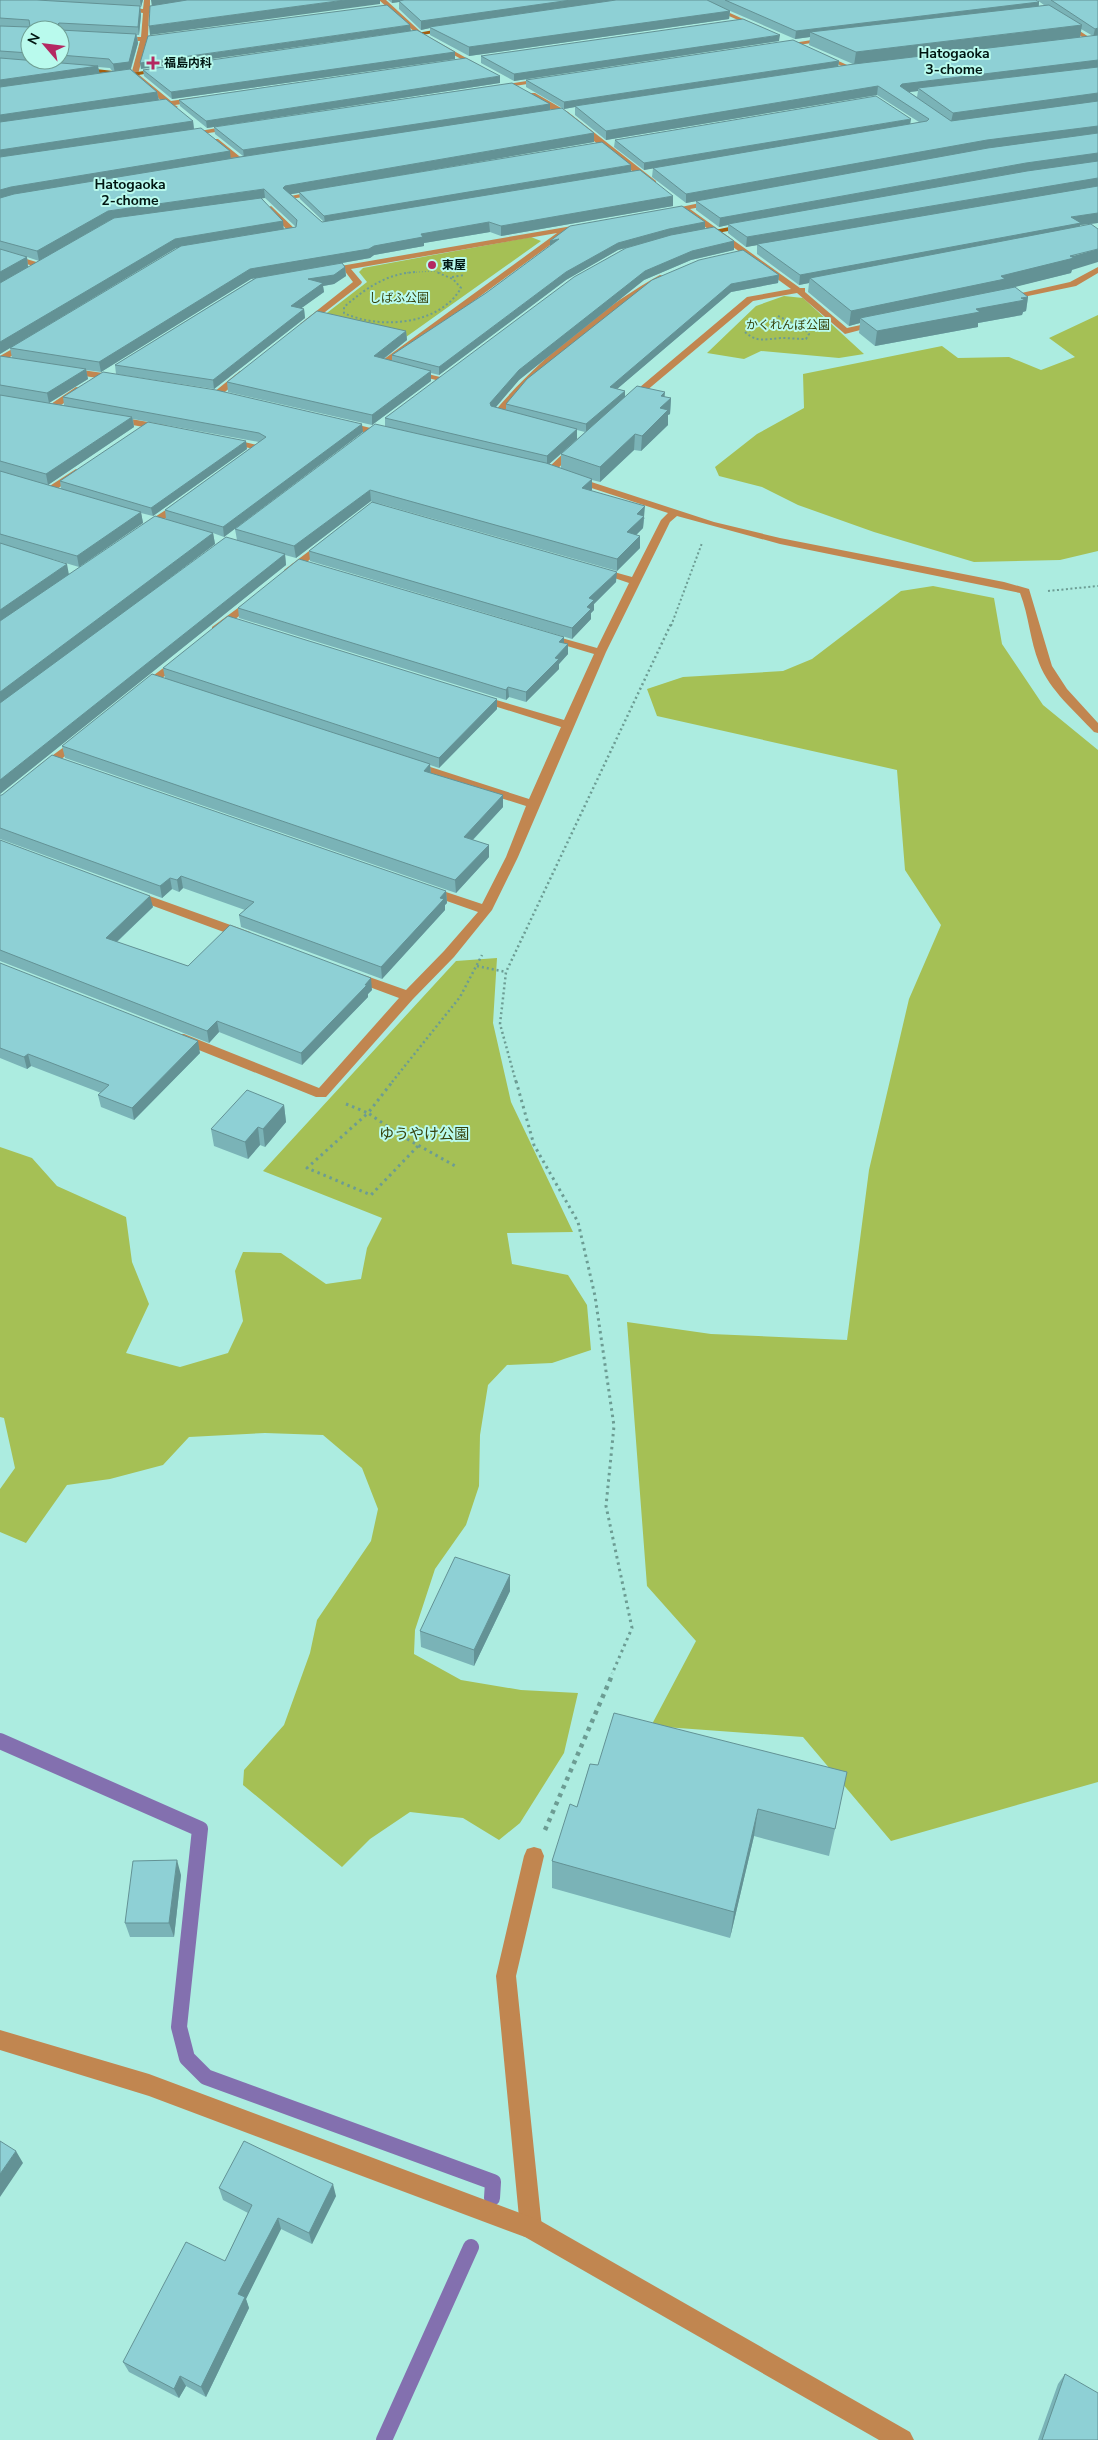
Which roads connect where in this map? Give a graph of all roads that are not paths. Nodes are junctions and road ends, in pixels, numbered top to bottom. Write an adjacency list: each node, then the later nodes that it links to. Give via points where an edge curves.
1 (147, 0): 9 (street)
2 (382, 0): 6 (street)
3 (696, 0): 11 (street)
4 (398, 6): 6 (street)
5 (175, 7): 9 (street)
6 (390, 7): 8 (street); 15 (street)
7 (107, 8): 9 (street)
8 (380, 8)
9 (146, 11): 21 (street)
10 (1055, 18): 22 (street)
11 (743, 21): 12 (street); 14 (street)
12 (724, 24)
13 (459, 28): 15 (street)
14 (768, 32)
15 (420, 34): 18 (street); 27 (street)
16 (173, 35): 21 (street)
17 (777, 35): 23 (street)
18 (400, 37)
19 (842, 37): 23 (street)
20 (109, 38): 21 (street)
21 (144, 39): 35 (street)
22 (1095, 41): 24 (street)
23 (794, 43): 25 (street); 32 (street)
24 (1076, 43)
25 (765, 47)
26 (484, 57): 27 (street)
27 (465, 60): 28 (street); 33 (street)
28 (455, 61)
29 (70, 68): 35 (street)
30 (864, 68): 32 (street)
31 (174, 69): 35 (street)
32 (853, 69): 34 (street)
33 (489, 72)
34 (836, 72)
35 (134, 75): 38 (street); 42 (street)
36 (497, 76): 39 (street)
37 (552, 79): 39 (street)
38 (97, 80)
39 (513, 84): 40 (street); 45 (street)
40 (484, 89)
41 (209, 98): 42 (street)
42 (170, 104): 43 (street); 46 (street)
43 (141, 108)
44 (581, 112): 45 (street)
45 (565, 114): 47 (street); 53 (street)
46 (183, 115)
47 (548, 117)
48 (197, 126): 50 (street)
49 (242, 126): 50 (street)
50 (204, 132): 51 (street); 55 (street)
51 (174, 136)
52 (614, 143): 53 (street)
53 (604, 145): 54 (street); 57 (street)
54 (594, 146)
55 (240, 162)
56 (652, 173): 57 (street)
57 (642, 175): 58 (street); 60 (street)
58 (633, 176)
59 (330, 190): 63 (street, via 290,197)
60 (663, 191)
61 (722, 200): 64 (street)
62 (265, 202): 70 (street, via 294,233)
63 (297, 203)
64 (681, 205): 65 (street); 69 (street)
65 (655, 213)
66 (597, 224): 68 (street)
67 (755, 224): 69 (street)
68 (568, 229): 76 (street); 90 (street, via 381,365 438,383)
69 (716, 231): 71 (street); 74 (street)
70 (275, 236)
71 (688, 236)
72 (754, 250): 74 (street)
73 (0, 253): 75 (street, via 36,268)
74 (740, 253): 80 (street)
75 (48, 262)
76 (346, 268): 78 (street); 83 (street, via 358,282)
77 (1098, 270): 81 (street, via 1073,284)
78 (318, 272)
79 (669, 274): 97 (street, via 632,294 523,383 497,414)
80 (804, 290): 82 (street, via 845,332); 94 (street, via 750,299)
81 (998, 299)
82 (893, 321)
83 (298, 329)
84 (39, 337): 85 (street)
85 (0, 360): 86 (street)
86 (18, 363)
87 (252, 365): 93 (street)
88 (118, 366): 91 (street)
89 (56, 369): 91 (street)
90 (449, 374)
91 (102, 376): 92 (street); 95 (street, via 46,407)
92 (131, 380)
93 (217, 394)
94 (622, 407)
95 (70, 411)
96 (99, 416): 100 (street)
97 (515, 419)
98 (329, 420): 102 (street)
99 (384, 424): 102 (street)
100 (147, 425): 101 (street); 103 (street)
101 (176, 430)
102 (373, 431): 104 (street); 106 (street)
103 (131, 436)
104 (399, 437)
105 (213, 438): 108 (street, via 260,447)
106 (362, 440)
107 (582, 441): 112 (street, via 545,470)
108 (243, 459)
109 (81, 469): 110 (street)
110 (49, 491)
111 (186, 499): 113 (street)
112 (675, 513): 119 (street, via 666,520); 128 (street, via 780,541 1024,591 1030,602 1046,666 1062,690)
113 (149, 520): 114 (street); 116 (street)
114 (170, 526)
115 (334, 535): 118 (street)
116 (129, 539)
117 (587, 567): 119 (street)
118 (277, 581)
119 (634, 581): 124 (street)
120 (262, 592): 122 (street, via 232,622)
121 (534, 633): 124 (street)
122 (205, 638)
123 (190, 650): 126 (street, via 158,682)
124 (600, 652): 127 (street)
125 (464, 693): 127 (street)
126 (132, 697)
127 (568, 725): 134 (street)
128 (1098, 730)
129 (90, 731): 130 (street)
130 (53, 760): 132 (street); 133 (street)
131 (400, 761): 134 (street)
132 (72, 766)
133 (30, 778)
134 (533, 804): 137 (street)
135 (420, 887): 137 (street)
136 (121, 889): 138 (street)
137 (486, 910): 140 (street)
138 (260, 941)
139 (343, 972): 140 (street)
140 (408, 996): 141 (street, via 322,1094)
141 (165, 1032)
142 (534, 1856): 144 (street, via 506,1976)
143 (0, 2040): 144 (street, via 149,2085)
144 (531, 2228): 145 (street)
145 (902, 2440)

